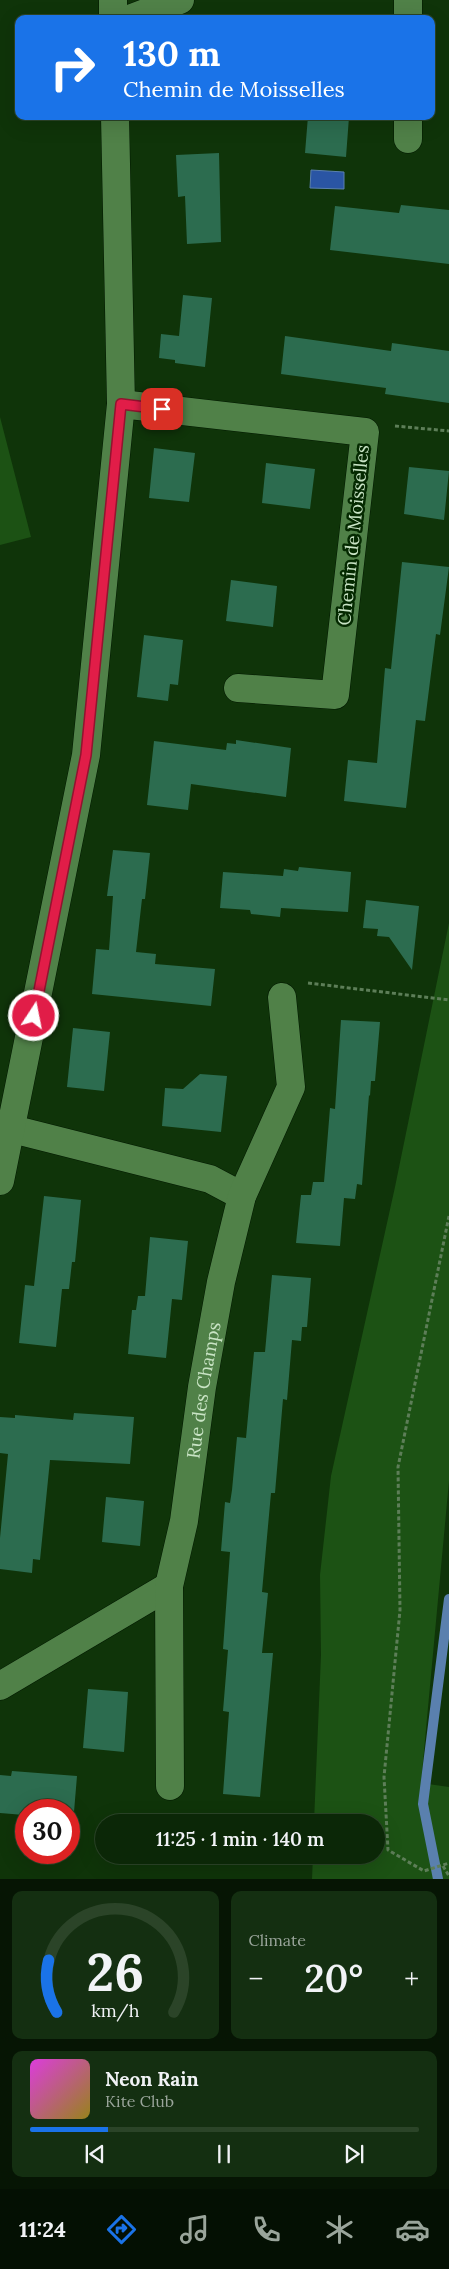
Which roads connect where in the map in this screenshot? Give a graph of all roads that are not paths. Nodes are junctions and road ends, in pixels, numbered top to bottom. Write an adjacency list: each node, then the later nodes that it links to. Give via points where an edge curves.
1 (113, 0): 4 (street)
2 (180, 0): 5 (street)
3 (408, 0): 6 (street)
4 (113, 15)
5 (140, 15)
6 (408, 15)
7 (115, 120): 8 (street)
8 (121, 404): 9 (street, Chemin de Moisselles, via 365,432 335,695); 11 (street, via 86,755)
9 (238, 688)
10 (282, 997): 13 (street, Rue des Champs, via 291,1087)
11 (12, 1129): 12 (street); 13 (street, via 210,1179)
12 (0, 1181)
13 (242, 1196): 14 (street, Rue des Champs, via 221,1282 184,1520)
14 (169, 1586): 15 (street); 16 (street, Rue des Champs)
15 (0, 1686)
16 (170, 1786)

